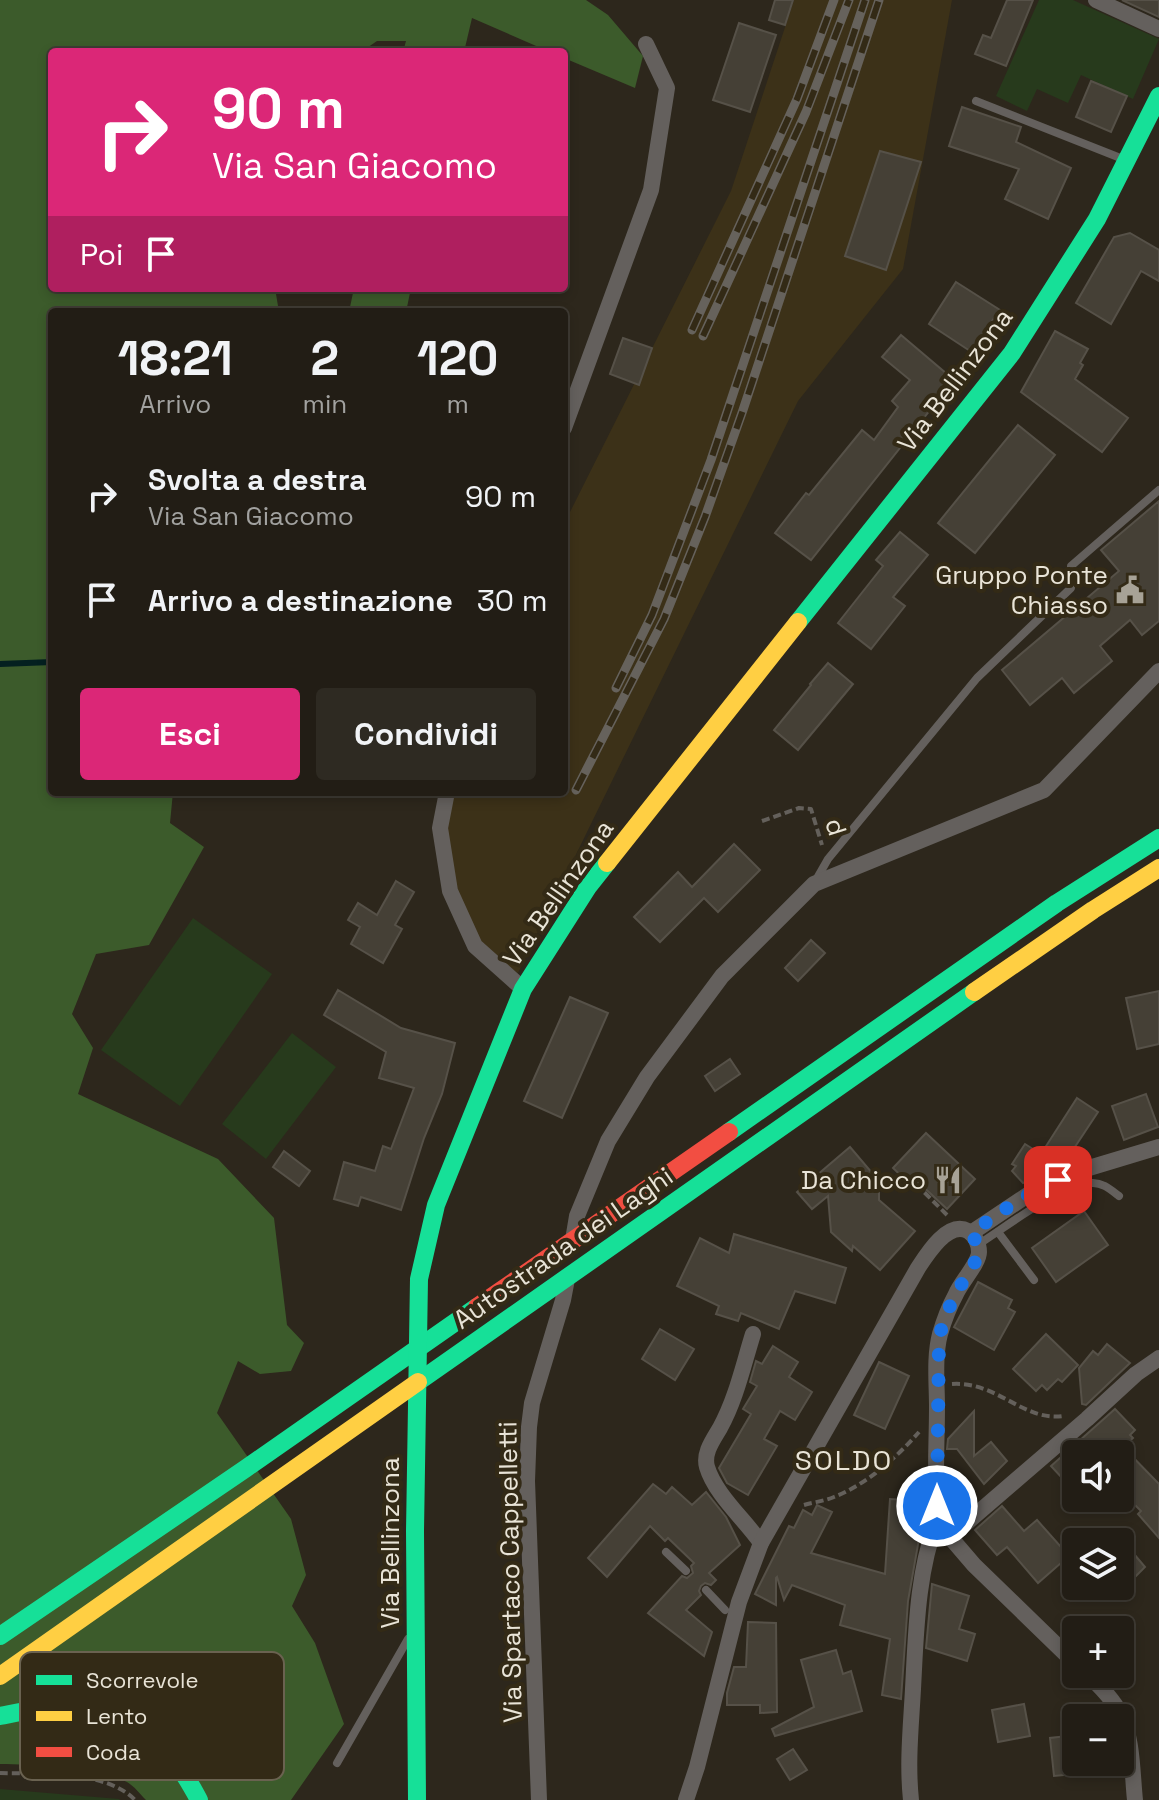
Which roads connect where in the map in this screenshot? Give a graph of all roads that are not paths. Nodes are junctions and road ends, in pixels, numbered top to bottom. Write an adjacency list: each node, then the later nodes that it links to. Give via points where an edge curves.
1 (1096, 0): 2 (street)
2 (1159, 29)
3 (646, 44): 7 (street, via 667,88 651,190)
4 (1159, 96): 6 (main road, Via Bellinzona)
5 (976, 101): 6 (lane)
6 (1128, 160): 14 (main road, Via Bellinzona, via 1012,353 588,887)
7 (568, 417)
8 (1159, 490): 13 (lane, via 1071,566 1071,588 977,678 828,859)
9 (1159, 671): 13 (street, Via Spartaco Cappelletti, via 1044,790)
10 (446, 796): 14 (street, via 440,828 450,891 475,946)
11 (1159, 838): 30 (main road, Autostrada dei Laghi, via 1057,903)
12 (1159, 868): 32 (main road, Autostrada dei Laghi)
13 (814, 884): 42 (street, Via Spartaco Cappelletti, via 722,976 647,1077 608,1141 577,1216 563,1300 529,1427)
14 (523, 989): 29 (main road, Via Bellinzona, via 436,1205 419,1279)
15 (1159, 1147): 18 (street, via 1038,1188)
16 (1119, 1196): 17 (lane, via 1105,1185 1077,1186)
17 (998, 1232): 18 (lane); 19 (lane)
18 (974, 1239): 22 (street, via 977,1262 955,1295 938,1350); 24 (street, via 961,1229 949,1232 929,1250)
19 (1034, 1280)
20 (753, 1334): 24 (street, via 706,1463 726,1500)
21 (1159, 1358): 23 (street)
22 (938, 1518): 23 (street); 44 (street, via 915,1636)
23 (950, 1537): 31 (street)
24 (761, 1543): 43 (street, via 739,1602)
25 (666, 1552): 26 (lane)
26 (686, 1571)
27 (706, 1590): 28 (lane)
28 (725, 1610)
29 (415, 1628): 38 (lane); 41 (main road, Via Bellinzona)
30 (0, 1636)
31 (1062, 1650)
32 (34, 1652)
33 (20, 1662): 34 (main road, Autostrada dei Laghi)
34 (0, 1676)
35 (1100, 1688): 45 (street, via 1120,1713 1128,1736)
36 (20, 1711): 37 (main road)
37 (0, 1716)
38 (337, 1763)
39 (187, 1780): 40 (main road)
40 (199, 1800)
41 (417, 1800)
42 (539, 1800)
43 (686, 1800)
44 (911, 1800)
45 (1135, 1800)

